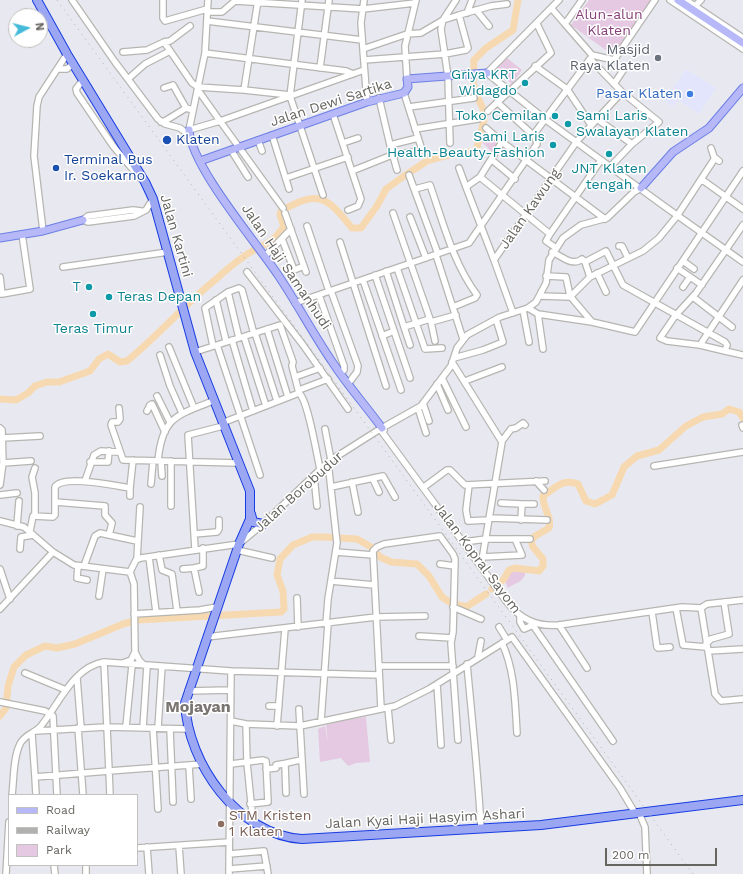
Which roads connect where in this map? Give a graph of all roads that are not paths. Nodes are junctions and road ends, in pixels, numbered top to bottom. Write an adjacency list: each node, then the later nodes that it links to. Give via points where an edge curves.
1 (37, 0): 47 (highway, Jalan Kartini)
2 (72, 0): 63 (street)
3 (163, 0): 25 (street, via 165,21)
4 (208, 0): 25 (street)
5 (234, 0): 16 (street); 25 (street, via 222,12)
6 (329, 0): 21 (street)
7 (364, 0): 22 (street)
8 (456, 0): 28 (street)
9 (472, 0): 26 (street)
10 (559, 0): 23 (street)
11 (582, 0): 31 (street)
12 (655, 0): 50 (street, via 614,60)
13 (670, 0): 43 (street)
14 (678, 0): 20 (main road)
15 (686, 0): 20 (street)
16 (258, 1): 17 (street); 34 (street)
17 (301, 2): 21 (street); 35 (street)
18 (415, 2): 22 (street); 36 (street)
19 (507, 4): 24 (street)
20 (697, 6): 38 (street); 41 (main road)
21 (328, 7): 22 (street); 37 (street)
22 (363, 9): 39 (street)
23 (552, 9): 30 (street); 31 (street)
24 (476, 10): 26 (street); 33 (street)
25 (207, 11): 29 (street)
26 (467, 13): 27 (street)
27 (459, 15): 28 (street); 48 (street, via 468,48)
28 (443, 20): 36 (street, via 421,33); 48 (street)
29 (207, 21): 34 (street); 46 (street)
30 (537, 24): 55 (street, via 552,52); 60 (street)
31 (565, 24): 50 (street)
32 (190, 26): 40 (street, via 170,41)
33 (489, 26)
34 (253, 28): 35 (street); 51 (street)
35 (298, 32): 37 (street); 54 (street)
36 (406, 34): 42 (street); 49 (street)
37 (324, 36): 39 (street); 56 (street)
38 (743, 38)
39 (362, 40): 42 (street)
40 (164, 42): 44 (street); 45 (street, via 147,50)
41 (743, 43)
42 (363, 49): 52 (street)
43 (743, 49)
44 (170, 51): 63 (street, via 145,64); 68 (street)
45 (123, 52)
46 (205, 53): 51 (street); 68 (street)
47 (67, 54): 53 (highway, Jalan Kartini); 57 (street)
48 (445, 54): 49 (street); 62 (street)
49 (405, 56): 52 (street); 64 (street)
50 (591, 57): 66 (street); 70 (street)
51 (248, 59): 54 (street); 71 (street)
52 (364, 60): 59 (street)
53 (73, 64): 57 (street, via 67,69); 65 (highway, Jalan Kartini)
54 (294, 65): 56 (street); 75 (street)
55 (536, 66): 70 (street); 72 (street)
56 (320, 68): 61 (street)
57 (58, 69): 157 (street, via 39,97 37,106 34,156)
58 (624, 69): 66 (street)
59 (364, 70): 61 (street); 78 (street)
60 (487, 73): 62 (main road, Jalan Dewi Sartika); 72 (street)
61 (354, 74): 75 (street)
62 (448, 77): 64 (main road, Jalan Dewi Sartika); 79 (street)
63 (128, 79): 90 (street)
64 (408, 79): 74 (main road, Jalan Dewi Sartika, via 408,87)
65 (83, 80): 133 (highway, Jalan Kartini); 133 (street, via 76,89 77,93 113,146)
66 (614, 84): 73 (street)
67 (164, 88): 82 (street, via 173,85)
68 (198, 88): 71 (street); 83 (street); 89 (street)
69 (743, 88): 135 (main road, via 713,124 673,152)
70 (567, 89): 88 (street); 94 (street)
71 (244, 90): 75 (street)
72 (509, 91): 80 (street); 88 (street)
73 (622, 92): 87 (street, Jalan Kawung); 108 (street, via 659,122)
74 (404, 93): 76 (main road, Jalan Dewi Sartika); 81 (street)
75 (290, 95): 89 (street); 93 (street)
76 (380, 98): 78 (main road, Jalan Dewi Sartika); 109 (street)
77 (474, 98): 79 (street)
78 (367, 102): 85 (main road, Jalan Dewi Sartika)
79 (449, 102): 81 (street); 92 (street)
80 (497, 102): 84 (street); 100 (street)
81 (409, 107): 97 (street)
82 (186, 108): 83 (street); 90 (street)
83 (193, 110): 91 (street)
84 (488, 111)
85 (333, 114): 93 (main road, Jalan Dewi Sartika); 107 (street)
86 (478, 119): 92 (street)
87 (597, 119): 94 (street, Jalan Kawung); 108 (street)
88 (546, 120): 100 (street); 104 (street)
89 (220, 121): 98 (street); 110 (street)
90 (161, 122): 95 (street, Jalan Haji Samanhudi)
91 (190, 122): 95 (street); 98 (street)
92 (450, 124): 97 (street); 106 (street)
93 (300, 125): 99 (main road, Jalan Dewi Sartika); 121 (street)
94 (591, 125): 104 (street, Jalan Kawung)
95 (180, 128): 98 (street, Jalan Haji Samanhudi)
96 (486, 128): 105 (street)
97 (415, 129): 102 (street)
98 (190, 133): 119 (main road, Jalan Haji Samanhudi)
99 (272, 135): 103 (main road, Jalan Dewi Sartika); 129 (street)
100 (533, 136): 117 (street, via 538,143)
101 (358, 138): 107 (street)
102 (418, 138): 109 (street); 114 (street, via 421,148 419,151)
103 (258, 140): 110 (main road, Jalan Dewi Sartika); 113 (street)
104 (577, 141): 118 (street); 131 (street, Jalan Kawung)
105 (502, 142): 116 (street); 117 (street)
106 (450, 143)
107 (343, 144): 115 (street)
108 (632, 144): 120 (street)
109 (390, 145): 114 (street)
110 (240, 147): 112 (main road, Jalan Dewi Sartika); 156 (street, via 284,211)
111 (711, 148): 132 (street, via 715,158)
112 (232, 150): 119 (main road, Jalan Dewi Sartika); 127 (street)
113 (262, 151)
114 (392, 155): 123 (street); 124 (street)
115 (348, 157): 121 (street); 124 (street)
116 (492, 160): 128 (street); 130 (street)
117 (527, 160): 130 (street); 131 (street)
118 (601, 160): 120 (street); 141 (street)
119 (200, 161): 168 (main road, Jalan Haji Samanhudi)
120 (610, 167): 135 (street)
121 (314, 168): 129 (street); 138 (street)
122 (460, 168): 134 (street)
123 (397, 170)
124 (352, 171): 145 (street, via 361,199 358,206)
125 (743, 171): 140 (street)
126 (409, 175): 137 (street)
127 (248, 177)
128 (480, 177): 134 (street); 139 (street)
129 (286, 178): 136 (street)
130 (515, 179): 139 (street)
131 (551, 179): 141 (street); 147 (street, Jalan Kawung)
132 (701, 179): 140 (street); 150 (street)
133 (145, 182): 142 (highway, Jalan Kartini)
134 (466, 187): 155 (street)
135 (641, 188): 150 (street); 151 (street)
136 (289, 189)
137 (415, 189): 165 (street, via 430,185); 170 (street)
138 (323, 195)
139 (503, 195): 147 (street); 155 (street)
140 (726, 196): 143 (street); 158 (street)
141 (574, 197): 151 (street); 160 (street)
142 (153, 199): 144 (street); 148 (highway, Jalan Kartini)
143 (743, 209)
144 (144, 210): 148 (street); 152 (street, via 88,216)
145 (348, 210)
146 (393, 213): 177 (street)
147 (526, 214): 160 (street); 173 (street, Jalan Kawung)
148 (158, 216): 169 (highway, Jalan Kartini)
149 (410, 216): 171 (street)
150 (677, 216): 158 (street); 172 (street, via 651,246)
151 (605, 219): 166 (street, via 576,227)
152 (83, 220): 157 (main road)
153 (743, 225): 167 (street)
154 (307, 226): 198 (street)
155 (480, 226): 165 (street, via 471,242); 173 (street)
156 (291, 229): 162 (street); 178 (street)
157 (43, 231): 159 (main road)
158 (701, 233): 167 (street); 174 (street)
159 (22, 234): 161 (main road); 201 (street, via 30,289)
160 (550, 234): 166 (street, via 546,242)
161 (0, 238)
162 (282, 239): 168 (street); 178 (street, via 294,270)
163 (340, 242): 195 (street)
164 (619, 246): 172 (street, via 622,246)
165 (452, 250): 170 (street); 209 (street, via 477,296)
166 (554, 250): 175 (street, via 568,261 582,259); 189 (street, via 548,260)
167 (726, 250): 176 (street); 196 (street)
168 (261, 251): 207 (main road, Jalan Haji Samanhudi)
169 (168, 252): 180 (street); 242 (highway, Jalan Kartini)
170 (437, 254): 171 (street); 209 (street)
171 (426, 258): 177 (street)
172 (628, 258): 179 (street)
173 (494, 260): 210 (street, Jalan Kawung)
174 (683, 261): 182 (street); 183 (street)
175 (585, 262): 179 (street, via 606,251); 191 (street)
176 (743, 262)
177 (410, 263): 181 (street); 217 (street)
178 (304, 266): 186 (street)
179 (612, 266): 187 (street); 208 (street, via 623,285)
180 (62, 267)
181 (397, 268): 184 (street); 220 (street)
182 (677, 268): 192 (street); 208 (street)
183 (694, 269)
184 (386, 271): 188 (street); 222 (street)
185 (247, 272): 219 (street)
186 (306, 272)
187 (597, 273): 191 (street); 200 (street)
188 (375, 275): 193 (street); 225 (street)
189 (546, 276): 203 (street); 204 (street, via 565,276)
190 (0, 277): 201 (street)
191 (590, 277): 204 (street)
192 (690, 277): 196 (street); 197 (street)
193 (363, 280): 195 (street); 228 (street)
194 (743, 280): 215 (street)
195 (354, 283): 198 (street); 230 (street)
196 (702, 285): 205 (street)
197 (683, 287)
198 (330, 291): 202 (street); 254 (street, via 358,366 357,372)
199 (228, 292): 206 (street); 226 (street, via 242,289); 229 (street)
200 (606, 292)
201 (1, 294)
202 (319, 295): 207 (street); 248 (street, via 344,366)
203 (541, 296): 204 (street); 211 (street)
204 (570, 297): 218 (street)
205 (693, 297): 214 (street); 215 (street)
206 (216, 300): 232 (street); 235 (street, via 204,310)
207 (295, 303): 248 (main road, Jalan Haji Samanhudi)
208 (653, 303): 214 (street); 218 (street, via 635,332)
209 (454, 307): 213 (street)
210 (511, 308): 211 (street); 216 (street)
211 (526, 309): 212 (street); 234 (street)
212 (538, 314): 218 (street); 240 (street)
213 (456, 315): 217 (street); 231 (street)
214 (675, 316): 227 (street); 237 (street, via 660,338)
215 (719, 316): 223 (street); 227 (street)
216 (496, 319): 231 (street, via 472,331); 245 (street, via 503,339 501,343)
217 (430, 320): 220 (street); 233 (street)
218 (592, 322)
219 (286, 323): 221 (street); 247 (street)
220 (416, 323): 222 (street); 239 (street, via 425,349)
221 (280, 325): 224 (street); 249 (street, via 293,362)
222 (404, 327): 236 (street)
223 (732, 327)
224 (267, 329): 226 (street); 260 (street)
225 (394, 331): 228 (street); 250 (street)
226 (255, 333): 229 (street); 261 (street)
227 (708, 334): 237 (street); 241 (street, via 726,343)
228 (382, 335): 230 (street); 257 (street)
229 (242, 337): 232 (street); 264 (street)
230 (372, 338): 256 (street)
231 (463, 339): 245 (street, Jalan Borobudur)
232 (229, 341): 235 (street); 271 (street)
233 (435, 341)
234 (529, 342)
235 (215, 345): 242 (street); 273 (street)
236 (410, 345)
237 (700, 345): 241 (street)
238 (169, 347): 266 (street)
239 (442, 348)
240 (543, 349)
241 (726, 351): 244 (street)
242 (195, 352): 262 (highway, Jalan Kartini)
243 (160, 355): 272 (street)
244 (743, 355)
245 (453, 360): 251 (street, Jalan Borobudur); 253 (street)
246 (502, 367): 253 (street)
247 (320, 368): 249 (street); 252 (street)
248 (340, 374): 254 (main road, Jalan Haji Samanhudi)
249 (295, 377): 258 (street)
250 (410, 378)
251 (442, 378): 255 (street, Jalan Borobudur); 279 (street)
252 (328, 379): 258 (street); 268 (street)
253 (466, 381): 287 (street)
254 (348, 384): 283 (main road, Jalan Haji Samanhudi)
255 (437, 384): 263 (street, Jalan Borobudur); 269 (street)
256 (386, 386)
257 (401, 390)
258 (299, 391): 260 (street); 303 (street, via 307,413)
259 (157, 396): 275 (street)
260 (288, 397): 261 (street)
261 (277, 400): 264 (street)
262 (213, 401): 266 (street); 277 (highway, Jalan Kartini)
263 (423, 403): 267 (street, Jalan Borobudur); 274 (street)
264 (266, 406): 271 (street)
265 (119, 408): 290 (street, via 119,421 111,424)
266 (194, 408): 272 (street)
267 (418, 408): 283 (street, Jalan Borobudur); 285 (street)
268 (348, 409)
269 (448, 410)
270 (147, 411): 284 (street, via 152,404)
271 (253, 411): 273 (street)
272 (182, 413): 275 (street)
273 (240, 417): 277 (street); 304 (street)
274 (429, 421)
275 (170, 422): 284 (street)
276 (742, 424): 281 (street)
277 (222, 425): 296 (street, via 188,435); 300 (highway, Jalan Kartini)
278 (525, 425): 287 (street, via 523,423 511,429)
279 (466, 427)
280 (0, 428): 288 (street)
281 (743, 428)
282 (325, 429): 297 (street)
283 (381, 429): 297 (street, Jalan Borobudur); 317 (street, Jalan Kopral Sayom)
284 (165, 432): 294 (street)
285 (426, 433)
286 (40, 436): 288 (street)
287 (502, 441): 313 (street)
288 (1, 442): 299 (street)
289 (109, 451): 290 (street); 298 (street, via 97,453 92,456); 298 (street, via 108,462)
290 (119, 452): 293 (street, via 123,460)
291 (743, 452): 301 (street)
292 (31, 460): 299 (street)
293 (133, 460): 294 (street); 318 (street)
294 (157, 461): 295 (street); 305 (street); 312 (street)
295 (171, 461): 296 (street); 330 (street)
296 (189, 461): 300 (street); 344 (street)
297 (330, 461): 303 (street, Jalan Borobudur); 316 (street)
298 (90, 462): 308 (street)
299 (2, 463): 314 (street)
300 (238, 463): 333 (highway, Jalan Kartini, via 249,489)
301 (654, 466)
302 (34, 468): 335 (street, via 32,477)
303 (320, 470): 306 (street, Jalan Borobudur)
304 (260, 475)
305 (162, 476)
306 (314, 476): 331 (street); 341 (street, Jalan Borobudur)
307 (373, 479): 311 (street); 321 (street); 324 (street, via 385,476)
308 (85, 481): 318 (street); 326 (street, via 59,483 55,487)
309 (536, 481): 310 (street); 313 (street); 319 (street)
310 (545, 481)
311 (352, 482): 316 (street); 334 (street)
312 (151, 484)
313 (496, 484): 315 (street); 336 (street)
314 (0, 485)
315 (469, 485): 317 (street, via 463,484 447,470); 336 (street, via 466,510 468,521)
316 (331, 487): 356 (street)
317 (424, 487): 350 (street, Jalan Kopral Sayom)
318 (130, 488): 323 (street)
319 (544, 490)
320 (17, 492): 322 (street)
321 (379, 492)
322 (0, 495)
323 (130, 496)
324 (395, 497)
325 (19, 501): 342 (street)
326 (55, 502): 335 (street, via 54,517); 345 (street, via 105,506 105,514 109,520)
327 (501, 503): 328 (street)
328 (522, 504): 329 (street); 338 (street)
329 (534, 504)
330 (171, 506)
331 (317, 506)
332 (139, 511): 349 (street)
333 (251, 511): 341 (highway, via 253,522); 351 (highway, Jalan Kartini)
334 (358, 512)
335 (35, 516): 343 (street, via 32,516)
336 (490, 519): 338 (street); 346 (street)
337 (218, 520): 344 (street, via 217,532)
338 (521, 520): 339 (street)
339 (548, 520)
340 (0, 521): 342 (street)
341 (263, 524): 351 (street, Jalan Borobudur)
342 (17, 526): 343 (street)
343 (32, 533): 353 (street, via 21,537); 355 (street)
344 (194, 534): 354 (street)
345 (109, 535): 349 (street); 364 (street, via 100,533 95,536)
346 (486, 539): 347 (street); 350 (street); 360 (street)
347 (515, 539): 348 (street); 360 (street, via 522,555)
348 (530, 539)
349 (137, 541): 362 (street)
350 (464, 542): 366 (street, Jalan Kopral Sayom)
351 (238, 547): 352 (street); 361 (street); 388 (highway, Jalan Kyai Haji Hasyim Ashari)
352 (203, 548): 354 (street); 367 (street, via 203,566)
353 (20, 549)
354 (195, 549): 358 (street)
355 (53, 552): 364 (street, via 68,563); 378 (street)
356 (336, 552): 357 (street); 373 (street)
357 (374, 552): 365 (street, via 384,544 440,536 453,554); 374 (street)
358 (159, 555): 359 (street); 385 (street, via 162,570 172,574)
359 (149, 557): 362 (street); 386 (street)
360 (482, 557): 366 (street)
361 (272, 558)
362 (137, 559): 371 (street)
363 (440, 564): 365 (street)
364 (81, 566): 369 (street); 372 (street, via 76,578)
365 (455, 566): 381 (street)
366 (481, 566): 391 (street, Jalan Kopral Sayom)
367 (194, 568): 370 (street); 375 (street)
368 (0, 569): 378 (street)
369 (103, 569): 371 (street); 376 (street)
370 (183, 569)
371 (130, 572): 392 (street, via 133,580)
372 (87, 580)
373 (331, 581): 374 (street); 395 (street)
374 (374, 585): 390 (street)
375 (199, 592)
376 (99, 596)
377 (297, 598): 397 (street)
378 (10, 599): 384 (street)
379 (743, 600): 380 (street, Jalan Kopral Sayom)
380 (724, 602): 383 (street, Jalan Kopral Sayom, via 707,604); 406 (street, via 728,634 711,639)
381 (453, 607): 393 (street); 402 (street)
382 (676, 608): 383 (street, Jalan Kopral Sayom); 387 (street, Jalan Kopral Sayom); 406 (street, via 683,645)
383 (701, 608): 406 (street)
384 (0, 609)
385 (177, 611): 386 (street); 388 (street)
386 (156, 612): 392 (street)
387 (652, 612): 396 (street, Jalan Kopral Sayom); 405 (street, via 657,647)
388 (215, 613): 401 (highway, Jalan Kyai Haji Hasyim Ashari)
389 (425, 616): 390 (street)
390 (376, 617): 395 (street); 416 (street)
391 (520, 617): 394 (street, Jalan Kopral Sayom); 394 (street, via 524,629)
392 (134, 618): 408 (street)
393 (481, 619)
394 (531, 623): 396 (street, Jalan Kopral Sayom); 455 (street)
395 (327, 624): 397 (street); 423 (street)
396 (559, 625): 418 (street)
397 (298, 627): 399 (street)
398 (499, 627): 404 (street)
399 (285, 629): 401 (street); 422 (street)
400 (419, 636): 402 (street)
401 (207, 637): 417 (highway, Jalan Kyai Haji Hasyim Ashari)
402 (452, 638): 419 (street)
403 (481, 641): 409 (street)
404 (504, 641): 409 (street); 452 (street, via 513,683); 483 (street, via 512,637)
405 (670, 647)
406 (707, 647): 407 (street); 430 (street, via 715,695 721,701)
407 (743, 649)
408 (135, 652): 411 (street, via 131,660); 414 (street)
409 (478, 657): 412 (street)
410 (104, 662): 411 (street); 425 (street, via 94,664); 443 (street)
411 (120, 663): 413 (street)
412 (467, 664): 419 (street); 485 (street)
413 (132, 665): 414 (street); 444 (street)
414 (146, 666): 415 (street); 446 (street)
415 (162, 666): 417 (street); 447 (street)
416 (379, 666): 419 (street); 424 (street)
417 (196, 668): 420 (street); 429 (highway, Jalan Kyai Haji Hasyim Ashari)
418 (587, 668)
419 (453, 669): 426 (street); 454 (street)
420 (230, 671): 422 (street); 428 (street)
421 (25, 673): 427 (street)
422 (281, 673): 423 (street); 433 (street)
423 (324, 674): 424 (street); 439 (street)
424 (379, 675): 434 (street)
425 (77, 678): 427 (street); 445 (street)
426 (437, 684): 435 (street, via 406,702); 456 (street)
427 (66, 690): 437 (street)
428 (230, 690): 429 (street); 438 (street)
429 (188, 691): 449 (highway, Jalan Kyai Haji Hasyim Ashari, via 185,703)
430 (743, 699)
431 (0, 702): 437 (street)
432 (268, 706): 433 (street)
433 (278, 706): 441 (street)
434 (381, 708): 435 (street); 439 (street)
435 (388, 708): 453 (street)
436 (299, 709): 442 (street)
437 (50, 713): 450 (street, via 54,717); 451 (street)
438 (231, 721): 440 (street); 460 (street)
439 (321, 721): 442 (street)
440 (246, 724): 441 (street); 458 (street)
441 (277, 726): 442 (street)
442 (300, 726): 457 (street)
443 (106, 727): 444 (street); 445 (street); 466 (street)
444 (126, 727): 446 (street)
445 (79, 728): 450 (street); 467 (street)
446 (143, 728): 447 (street)
447 (155, 728): 448 (street); 464 (street)
448 (170, 728): 449 (street); 463 (street)
449 (188, 729): 459 (highway, Jalan Kyai Haji Hasyim Ashari)
450 (54, 730): 451 (street); 468 (street)
451 (34, 732): 469 (street); 471 (street, via 21,742)
452 (517, 733)
453 (391, 740)
454 (458, 740)
455 (613, 741)
456 (441, 745)
457 (302, 760): 461 (street, via 291,761); 476 (street)
458 (247, 763): 460 (street); 465 (street, via 264,760); 481 (street)
459 (203, 764): 462 (street); 480 (highway, Jalan Kyai Haji Hasyim Ashari, via 216,788)
460 (231, 764): 480 (street)
461 (285, 765): 465 (street); 470 (street)
462 (189, 766): 463 (street); 477 (street)
463 (171, 767): 464 (street); 479 (street)
464 (154, 769): 466 (street); 482 (street)
465 (266, 769): 481 (street, via 268,802)
466 (109, 771): 467 (street); 475 (street)
467 (82, 772): 468 (street); 474 (street)
468 (56, 774): 469 (street); 473 (street)
469 (35, 777): 472 (street)
470 (286, 793)
471 (12, 794)
472 (36, 794)
473 (57, 794)
474 (83, 794)
475 (110, 794)
476 (304, 794)
477 (191, 799)
478 (743, 800): 483 (highway, Jalan Kyai Haji Hasyim Ashari)
479 (173, 802)
480 (230, 802): 484 (highway, Jalan Kyai Haji Hasyim Ashari); 487 (street)
481 (250, 804): 484 (street)
482 (158, 808)
483 (637, 813): 485 (highway, Jalan Kyai Haji Hasyim Ashari, via 541,825); 499 (street, via 645,827)
484 (253, 822): 485 (highway, Jalan Kyai Haji Hasyim Ashari, via 272,833 302,839)
485 (481, 828)
486 (8, 830): 492 (street)
487 (229, 842): 488 (street); 491 (street)
488 (179, 846): 489 (street); 497 (street)
489 (147, 847): 490 (street); 496 (street)
490 (138, 848)
491 (229, 854): 493 (street, via 264,851); 494 (street)
492 (5, 855): 495 (street)
493 (267, 866): 494 (street); 498 (street)
494 (229, 871)
495 (6, 874)
496 (149, 874)
497 (181, 874)
498 (268, 874)
499 (647, 874)

